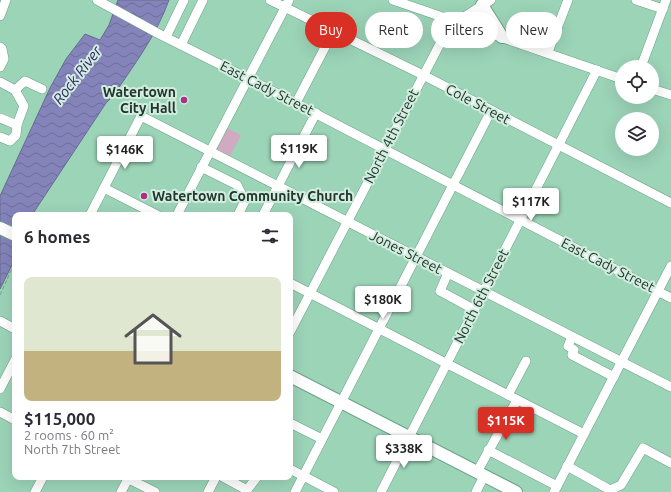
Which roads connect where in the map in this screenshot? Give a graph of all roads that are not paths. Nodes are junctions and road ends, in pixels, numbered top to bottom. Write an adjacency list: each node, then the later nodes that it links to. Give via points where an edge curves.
1 (6, 0): 16 (street)
2 (97, 0): 17 (street, East Cady Street)
3 (184, 0): 17 (street)
4 (203, 0): 21 (street)
5 (270, 0): 10 (street, Cole Street)
6 (393, 0): 15 (street)
7 (568, 0): 25 (street)
8 (636, 0): 12 (street)
9 (666, 0): 12 (street)
10 (287, 3): 14 (street, Cole Street); 31 (street)
11 (487, 3): 13 (street, North 4th Street); 19 (main road)
12 (663, 9): 26 (street)
13 (472, 12)
14 (305, 13)
15 (431, 13)
16 (0, 16)
17 (163, 36): 21 (street, East Cady Street)
18 (498, 36): 19 (street)
19 (502, 37): 25 (street)
20 (357, 42): 29 (street, Cole Street)
21 (181, 45): 31 (street, East Cady Street)
22 (0, 47): 27 (street, via 4,59)
23 (325, 48): 37 (street)
24 (438, 48): 29 (street, North 4th Street)
25 (548, 52): 28 (street)
26 (644, 60)
27 (0, 67)
28 (597, 70): 30 (street); 43 (street, North 6th Street)
29 (423, 75): 38 (street, Cole Street); 44 (street, North 4th Street)
30 (615, 76)
31 (247, 78): 37 (street, East Cady Street); 45 (street)
32 (0, 82): 34 (street)
33 (42, 89): 34 (street, via 25,81)
34 (15, 90): 41 (street, via 24,106)
35 (659, 91): 36 (street)
36 (671, 95)
37 (296, 103): 39 (street, East Cady Street)
38 (491, 111): 43 (street, Cole Street); 48 (street)
39 (316, 114): 44 (street, East Cady Street); 50 (street)
40 (0, 118): 41 (street)
41 (16, 125): 42 (street, via 16,135 10,142)
42 (0, 137)
43 (558, 145): 52 (street, Cole Street); 58 (street, North 6th Street)
44 (385, 149): 48 (street, East Cady Street); 59 (street, North 4th Street)
45 (209, 151): 46 (street); 47 (street, Jones Street); 51 (street, Jones Street, via 141,116)
46 (201, 167): 49 (street); 55 (street)
47 (245, 169): 49 (street); 50 (street, Jones Street)
48 (453, 184): 58 (street, East Cady Street); 62 (street)
49 (237, 185): 56 (street, via 245,201)
50 (278, 186): 57 (street); 59 (street, Jones Street)
51 (104, 188): 53 (street); 54 (street)
52 (671, 203)
53 (92, 212)
54 (151, 212)
55 (178, 212)
56 (240, 212)
57 (265, 212)
58 (520, 219): 66 (street, East Cady Street); 67 (street, North 6th Street)
59 (347, 222): 62 (street, Jones Street); 68 (street, North 4th Street)
60 (0, 228): 61 (main road)
61 (12, 234)
62 (416, 257): 64 (street, Jones Street); 74 (street)
63 (671, 266): 66 (street)
64 (448, 273): 67 (street, Jones Street); 70 (street, via 440,291)
65 (293, 285): 68 (street)
66 (658, 291): 69 (street, East Cady Street); 77 (street)
67 (484, 292): 70 (street, North 6th Street); 75 (street, Jones Street)
68 (310, 294): 72 (street, North 4th Street); 74 (street)
69 (671, 298)
70 (475, 310): 79 (street, North 6th Street)
71 (0, 321): 73 (street)
72 (293, 326)
73 (12, 327)
74 (379, 329): 79 (street); 87 (street)
75 (572, 337): 77 (street, Jones Street); 80 (street, via 568,346 574,350 572,355)
76 (526, 361): 85 (street)
77 (622, 362): 80 (street); 83 (street, Jones Street)
78 (12, 364): 82 (street)
79 (447, 364): 85 (street); 92 (street, North 6th Street)
80 (614, 377): 91 (street)
81 (293, 378): 87 (main road)
82 (2, 379): 84 (street)
83 (671, 387)
84 (0, 389)
85 (508, 395): 86 (street)
86 (517, 400): 91 (street); 94 (street)
87 (341, 402): 92 (main road); 93 (street)
88 (0, 412): 89 (street)
89 (12, 418)
90 (293, 424): 93 (street)
91 (584, 434): 96 (street)
92 (409, 437): 98 (main road); 113 (street, North 6th Street)
93 (322, 439): 99 (street)
94 (488, 450): 98 (street); 106 (street)
95 (671, 464): 96 (street, via 643,448 621,485 610,490)
96 (567, 466): 106 (street)
97 (293, 471): 99 (street)
98 (481, 474): 114 (street); 115 (main road)
99 (303, 476): 111 (street); 112 (street)
100 (41, 480): 107 (street)
101 (127, 480): 108 (street)
102 (132, 480): 109 (street)
103 (214, 480): 110 (street)
104 (230, 480): 105 (street, via 248,490)
105 (255, 480)
106 (555, 489)
107 (35, 492)
108 (121, 492)
109 (155, 492)
110 (208, 492)
111 (295, 492)
112 (332, 492)
113 (381, 492)
114 (476, 492)
115 (516, 492)

